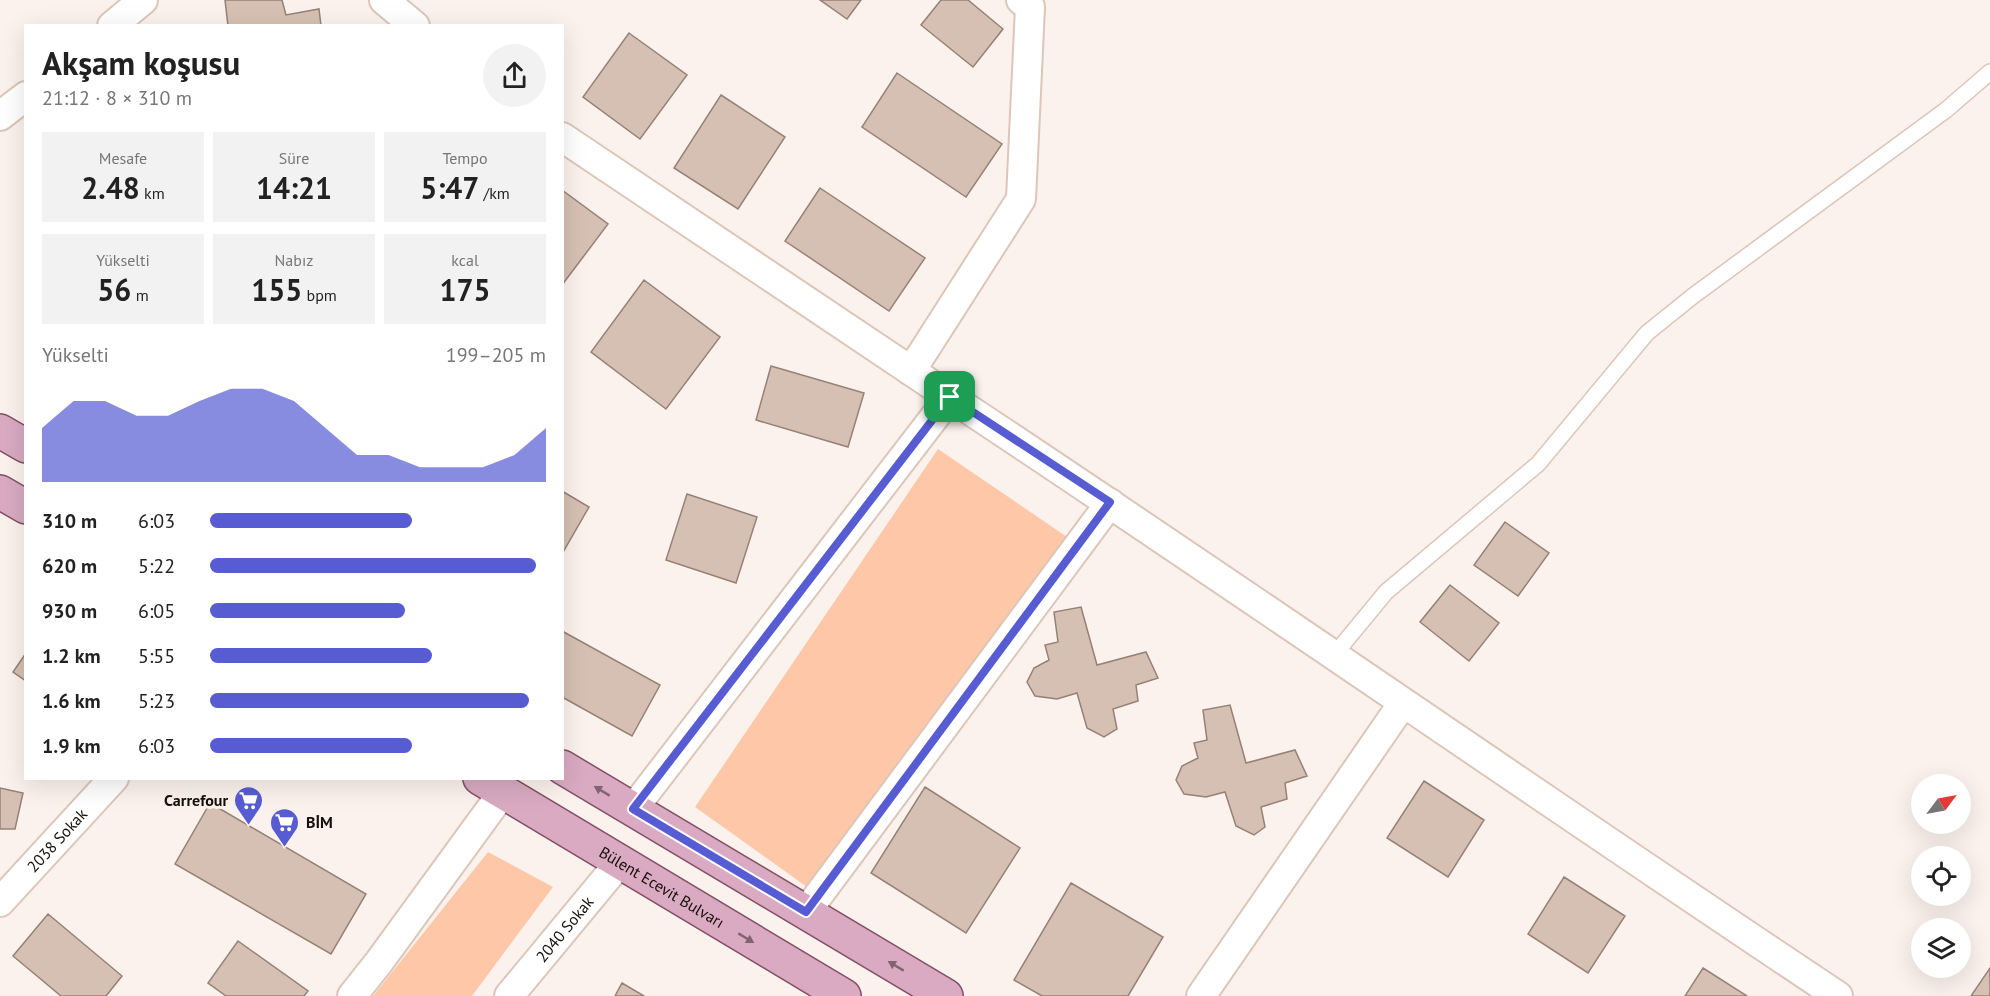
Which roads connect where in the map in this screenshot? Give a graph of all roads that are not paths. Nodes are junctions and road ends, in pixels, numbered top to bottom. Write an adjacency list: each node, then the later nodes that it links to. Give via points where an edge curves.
1 (142, 0): 4 (street)
2 (384, 0): 5 (street)
3 (1021, 0): 10 (street, via 1030,7 1022,199)
4 (114, 24)
5 (413, 24)
6 (1990, 72): 17 (lane, via 1946,110 1647,333 1539,464 1386,592)
7 (24, 98): 8 (street)
8 (0, 116)
9 (564, 138): 10 (street)
10 (911, 371): 11 (street)
11 (950, 397): 15 (street); 22 (street)
12 (0, 431): 13 (main road)
13 (24, 445)
14 (0, 492): 16 (main road)
15 (1110, 502): 17 (street); 25 (street)
16 (24, 506)
17 (1334, 655): 18 (street)
18 (1403, 703): 30 (street); 31 (street)
19 (564, 768): 22 (main road, one-way to 19)
20 (112, 780): 24 (street, 2038 Sokak)
21 (491, 785): 23 (main road, Bülent Ecevit Bulvarı); 26 (street, via 379,962)
22 (633, 809): 25 (main road)
23 (620, 862): 27 (street, 2040 Sokak); 28 (main road, Bülent Ecevit Bulvarı, one-way to 28)
24 (0, 902)
25 (806, 912): 29 (main road, one-way to 25)
26 (352, 996)
27 (509, 996)
28 (844, 996)
29 (946, 996)
30 (1201, 996)
31 (1838, 996)

